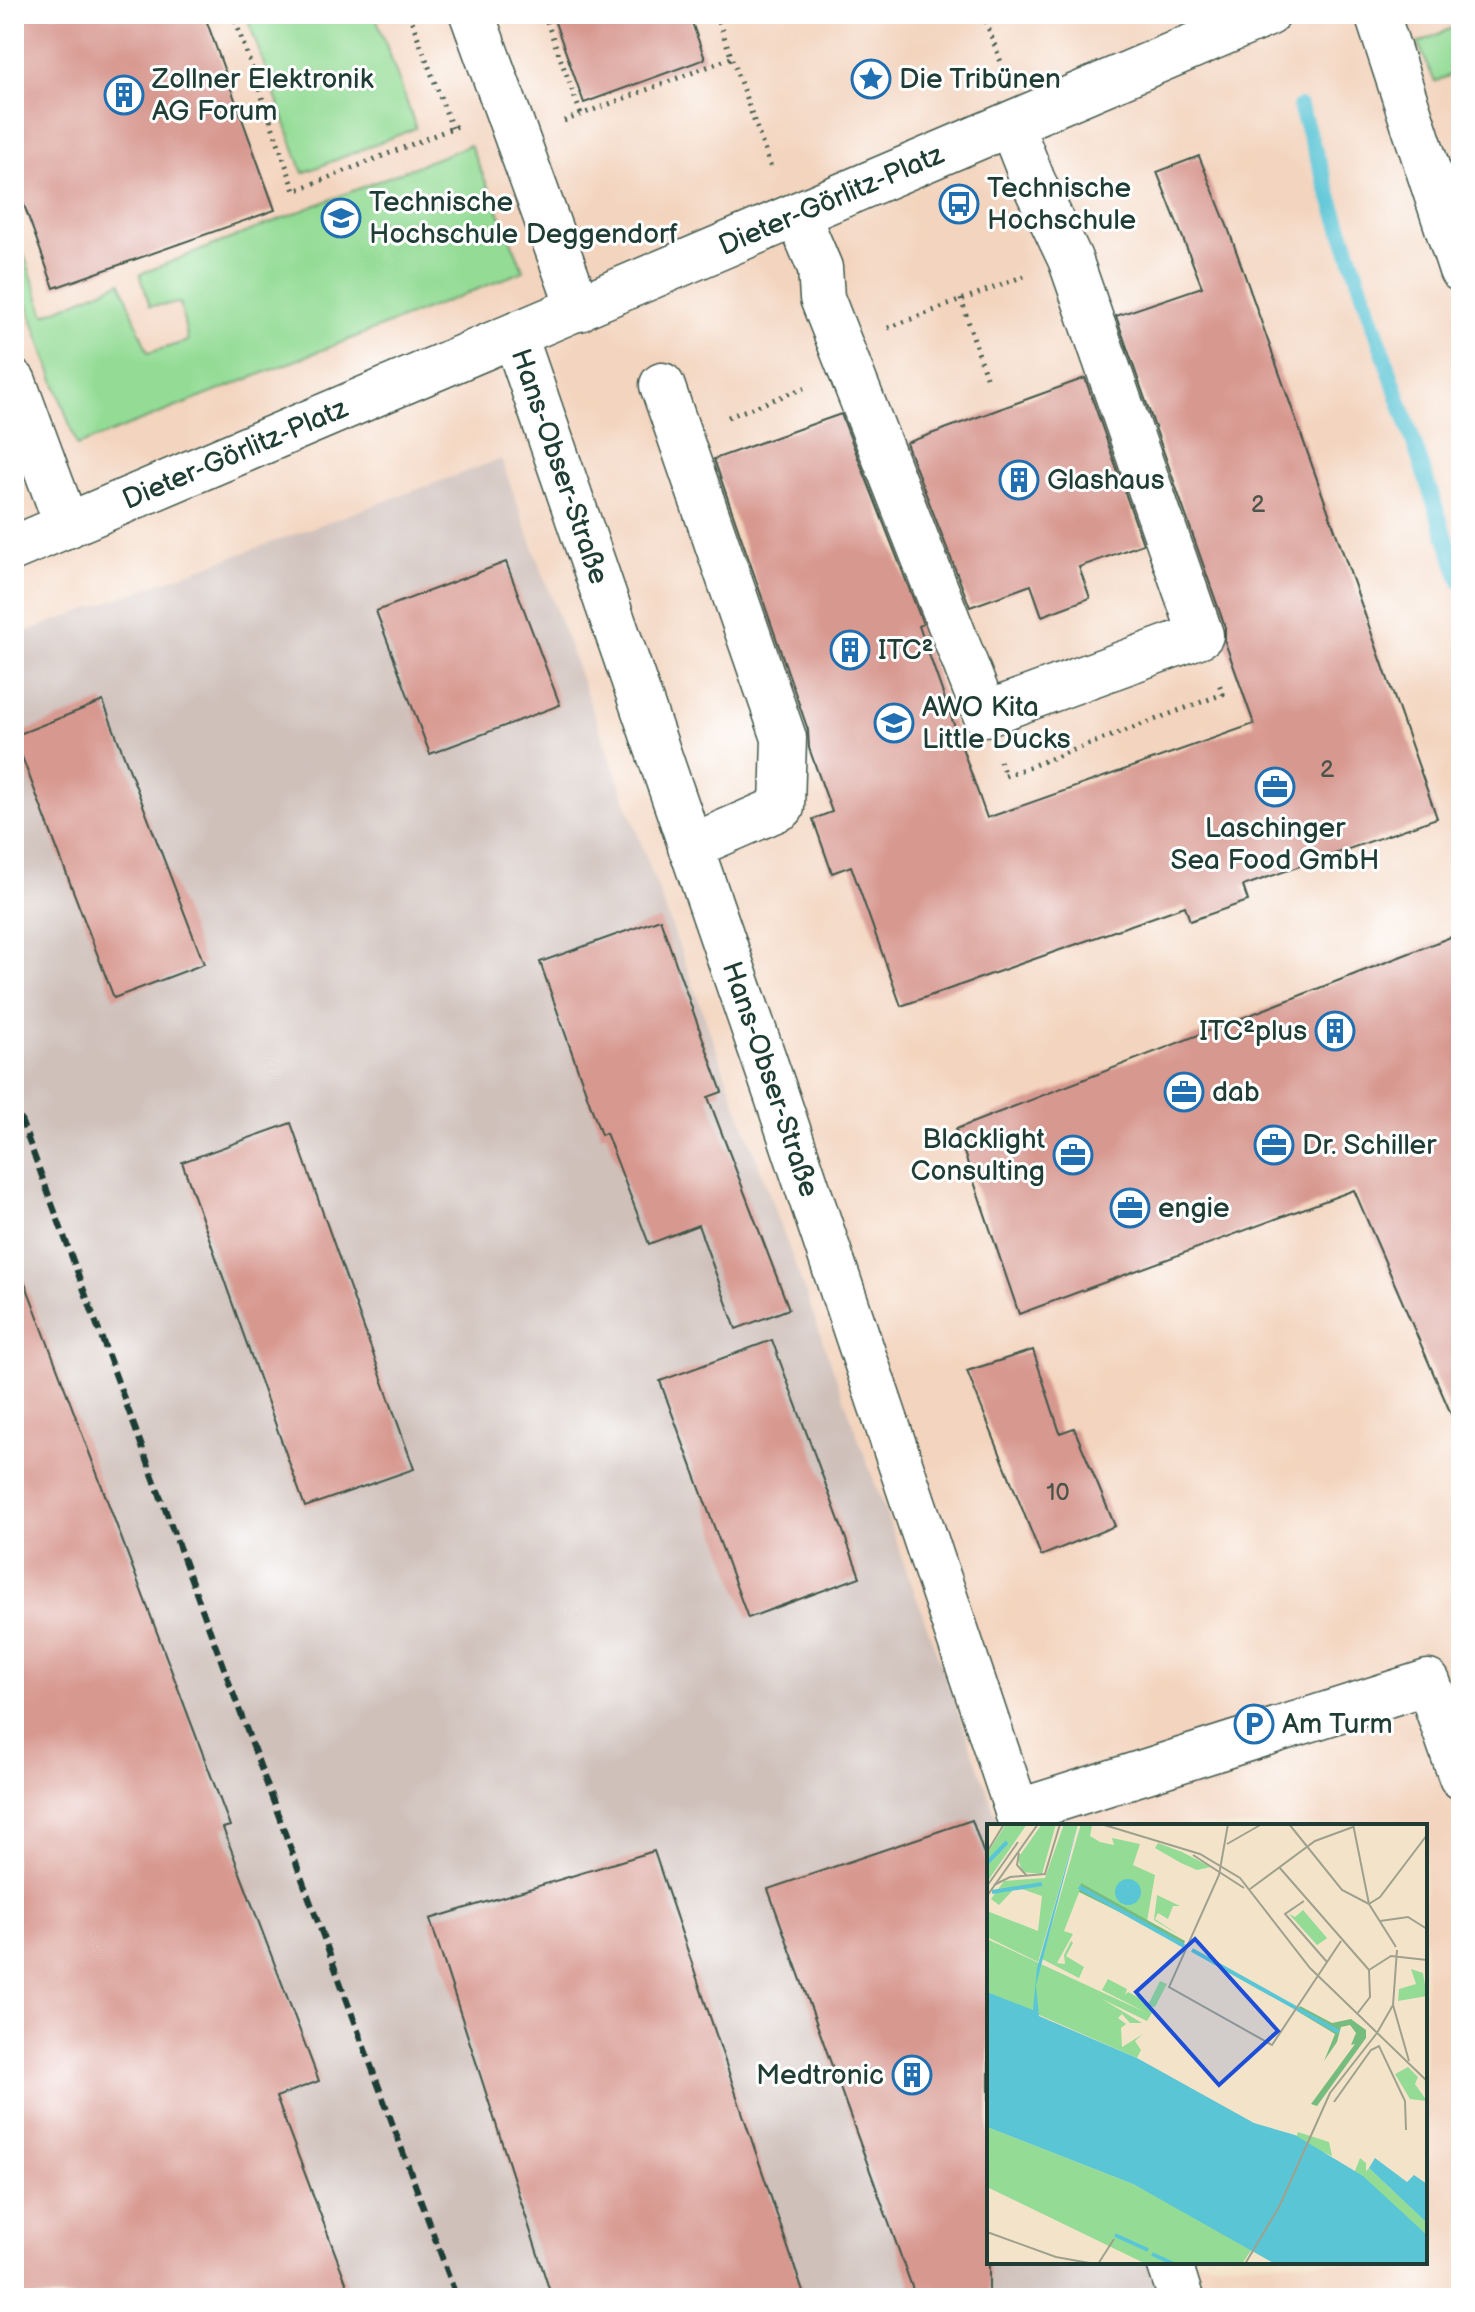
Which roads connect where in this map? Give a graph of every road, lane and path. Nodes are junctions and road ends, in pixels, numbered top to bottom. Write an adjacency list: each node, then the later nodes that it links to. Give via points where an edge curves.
1 (233, 14): 2 (path, via 295,191 452,128)
2 (409, 14)
3 (472, 14): 14 (street)
4 (544, 14): 12 (path)
5 (716, 14): 10 (path)
6 (983, 14): 11 (path)
7 (1268, 14): 9 (street, Dieter-Görlitz-Platz)
8 (1377, 14): 18 (street)
9 (1200, 27): 13 (street, Dieter-Görlitz-Platz)
10 (731, 58): 12 (path); 15 (path)
11 (1007, 79)
12 (581, 114): 14 (path)
13 (1011, 125): 16 (street, Dieter-Görlitz-Platz); 17 (street)
14 (517, 138): 20 (street)
15 (773, 174)
16 (798, 216): 20 (street, Dieter-Görlitz-Platz); 22 (street, via 820,268 822,298)
17 (1070, 259): 19 (path); 22 (street, via 1201,635 985,714)
18 (1461, 270)
19 (961, 299): 22 (path); 23 (path)
20 (579, 309): 21 (street, Dieter-Görlitz-Platz)
21 (515, 336): 27 (street, Dieter-Görlitz-Platz); 29 (street, Hans-Obser-Straße)
22 (845, 358): 26 (path)
23 (987, 380)
24 (14, 382): 27 (street)
25 (662, 385): 26 (street)
26 (680, 436): 29 (street, via 784,738 782,807)
27 (67, 526): 28 (street, Dieter-Görlitz-Platz)
28 (14, 548)
29 (690, 847): 31 (street, Hans-Obser-Straße)
30 (1461, 1777): 31 (street, via 1428,1682)
31 (1019, 1819)
32 (1170, 2264): 33 (street)
33 (1181, 2298)

